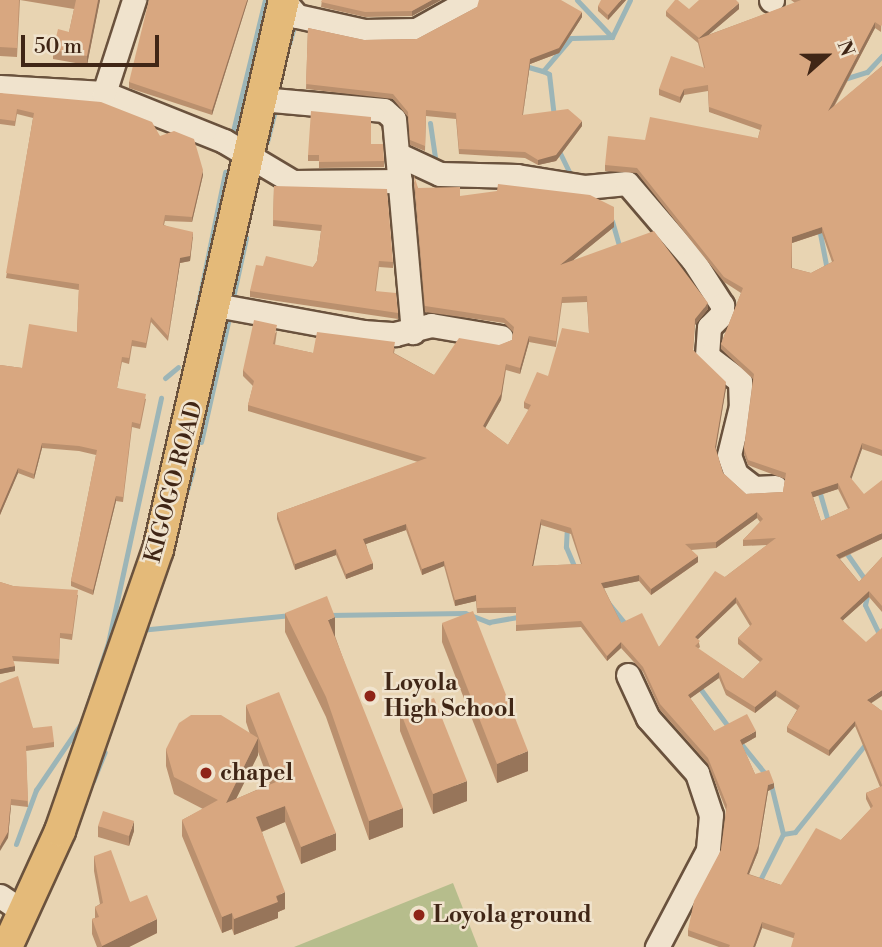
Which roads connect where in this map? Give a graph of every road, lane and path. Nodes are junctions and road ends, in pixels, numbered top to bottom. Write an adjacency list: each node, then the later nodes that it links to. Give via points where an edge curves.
1 (134, 0): 5 (street)
2 (284, 0): 3 (street, via 297,16 364,31 432,26); 6 (main road, KIGOGO ROAD)
3 (470, 0)
4 (0, 86): 5 (street)
5 (104, 93): 7 (street)
6 (261, 99): 7 (main road, KIGOGO ROAD); 8 (street, via 384,110 394,119)
7 (246, 155): 9 (street, via 293,182); 10 (main road, KIGOGO ROAD)
8 (399, 155): 9 (street); 13 (street, via 440,174 581,186 626,183 704,274 722,314 709,327 707,356 740,381 741,406 729,455 736,474 754,488)
9 (400, 181): 11 (street)
10 (216, 305): 11 (street, via 363,332); 15 (main road, KIGOGO ROAD, via 158,550 60,831)
11 (413, 332): 12 (street, via 438,325)
12 (501, 337)
13 (775, 487)
14 (628, 675): 17 (street, via 648,718 696,773 711,815 708,850)
15 (11, 904): 16 (main road, KIGOGO ROAD)
16 (7, 947)
17 (657, 947)

